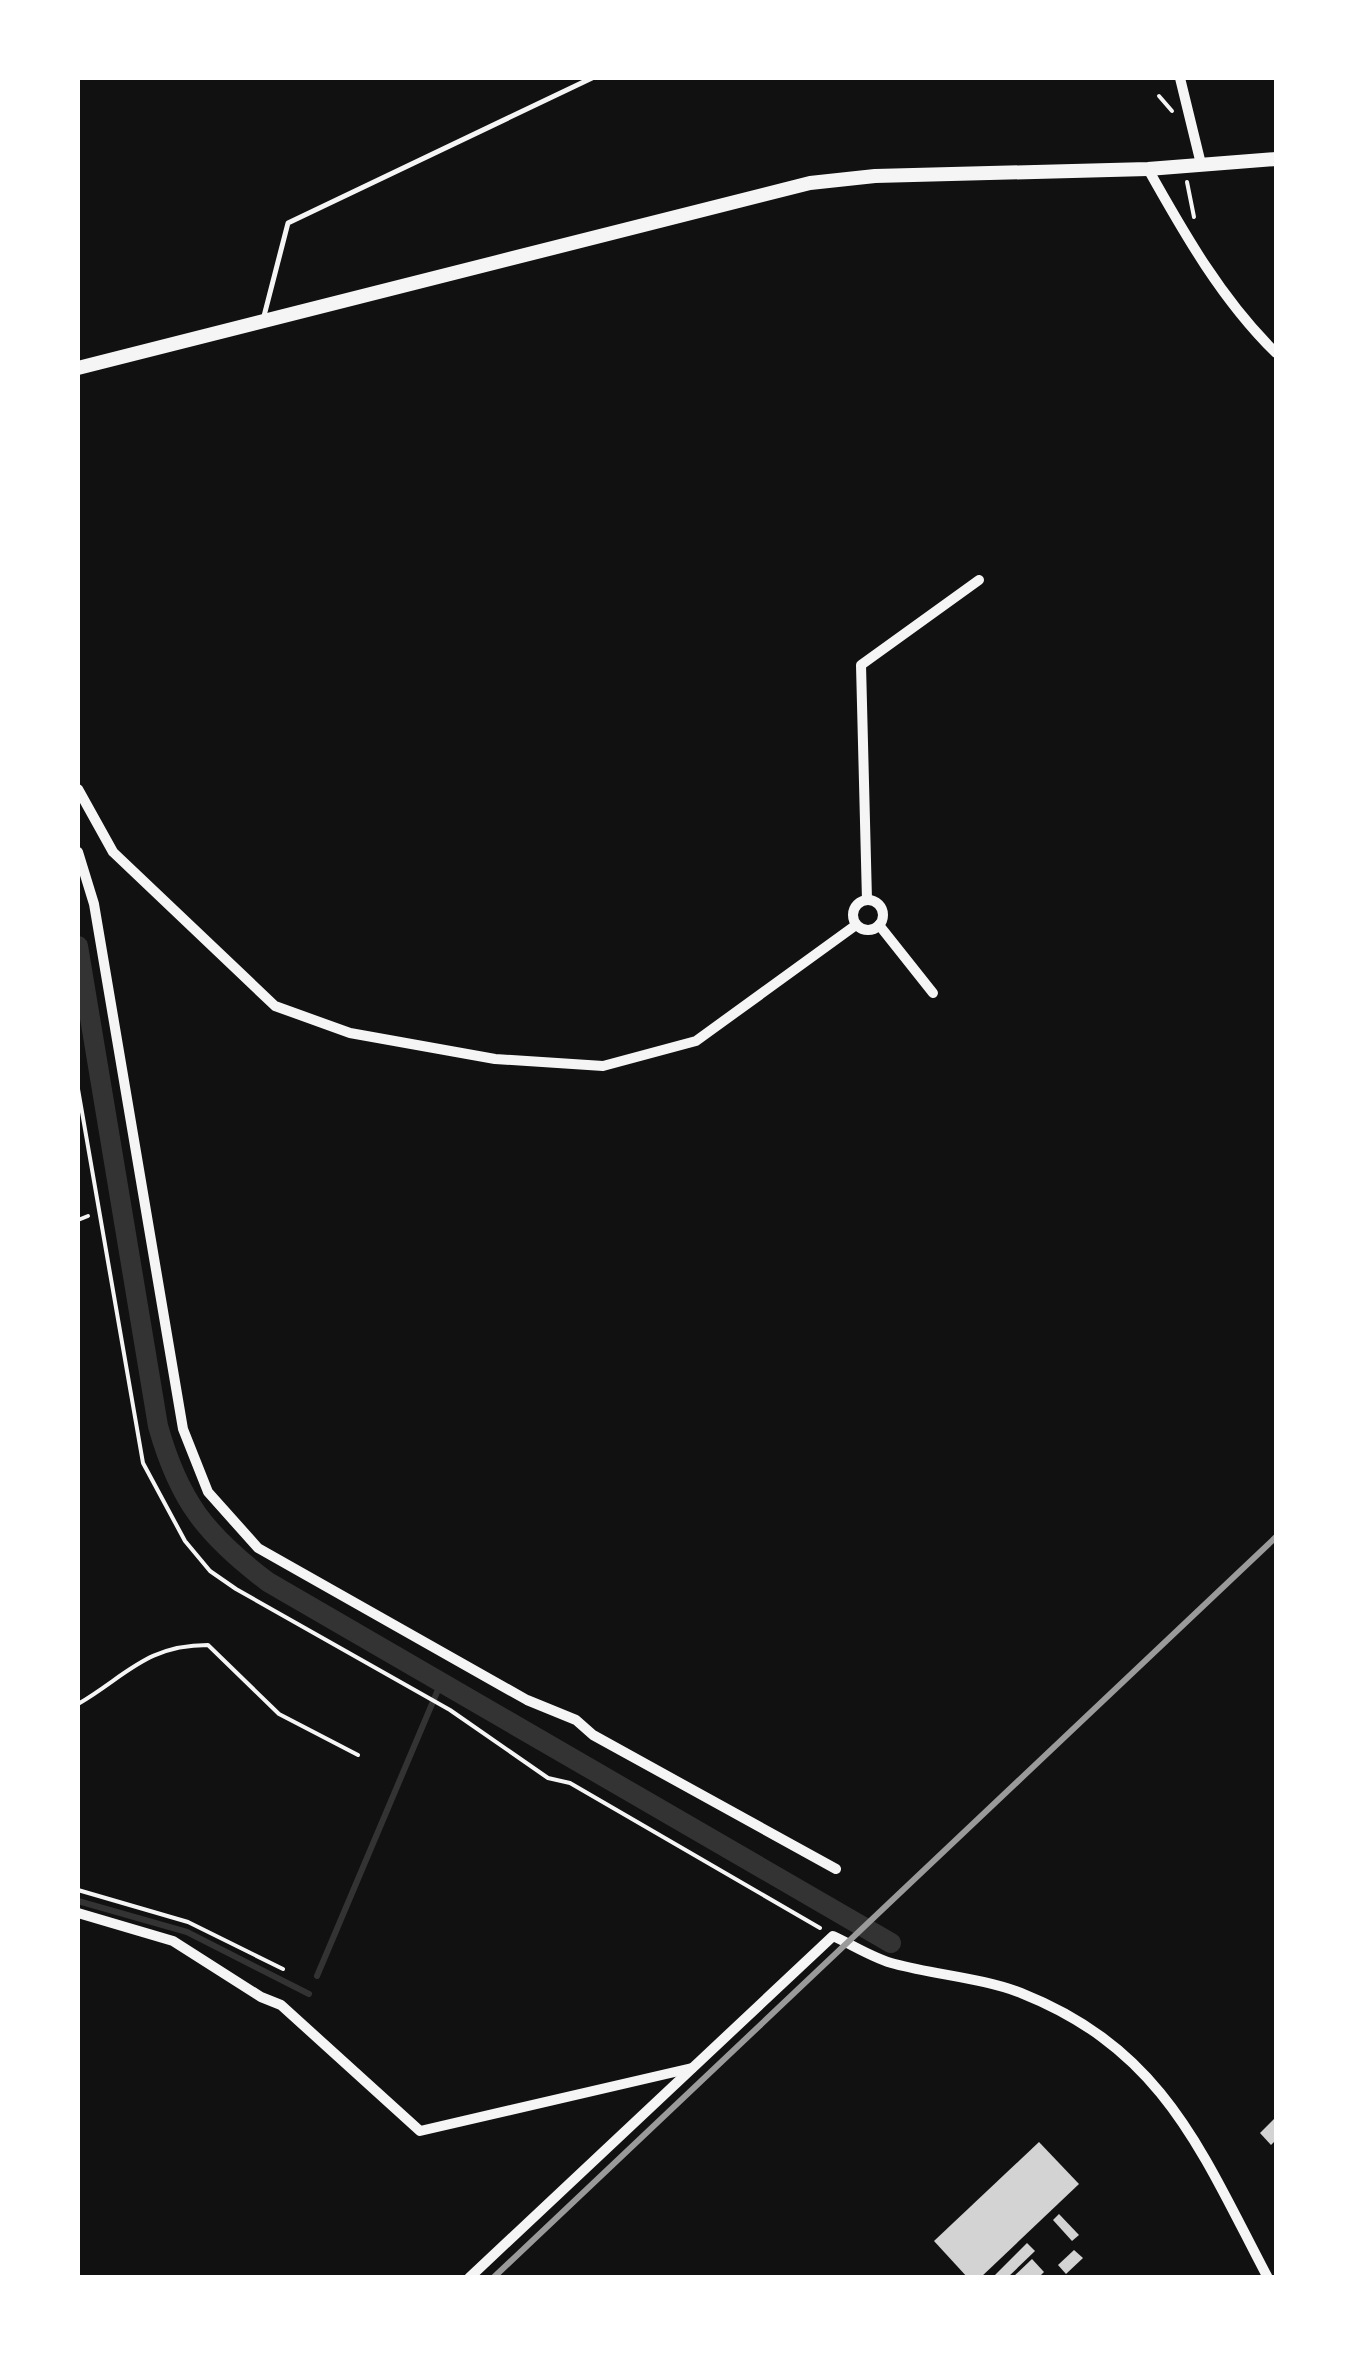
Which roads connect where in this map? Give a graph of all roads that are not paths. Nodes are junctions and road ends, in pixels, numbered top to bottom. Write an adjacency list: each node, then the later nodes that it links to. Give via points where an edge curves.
1 (592, 78): 6 (lane, via 288,223)
2 (1180, 78): 4 (street)
3 (1276, 160): 4 (main road)
4 (1201, 164): 5 (main road)
5 (1148, 170): 6 (main road, via 810,183); 7 (street, via 1214,280)
6 (263, 319): 8 (main road)
7 (1276, 353)
8 (78, 368)
9 (979, 580): 12 (street, via 861,665)
10 (78, 789): 13 (street, via 113,852 275,1006 350,1033 495,1060 604,1066 696,1040)
11 (78, 852): 16 (street, via 94,904 184,1429 198,1472 224,1513 274,1559)
12 (867, 900): 13 (street, via 853,912); 14 (street, via 882,910)
13 (856, 925): 14 (street)
14 (880, 925): 15 (street)
15 (933, 993)
16 (836, 1869)
17 (78, 1914): 18 (street, via 173,1940 280,2005 420,2131)
18 (693, 2068): 19 (street); 20 (street, via 832,1936 890,1963 1019,1992 1098,2032 1153,2079 1196,2140)
19 (469, 2278)
20 (1268, 2278)

